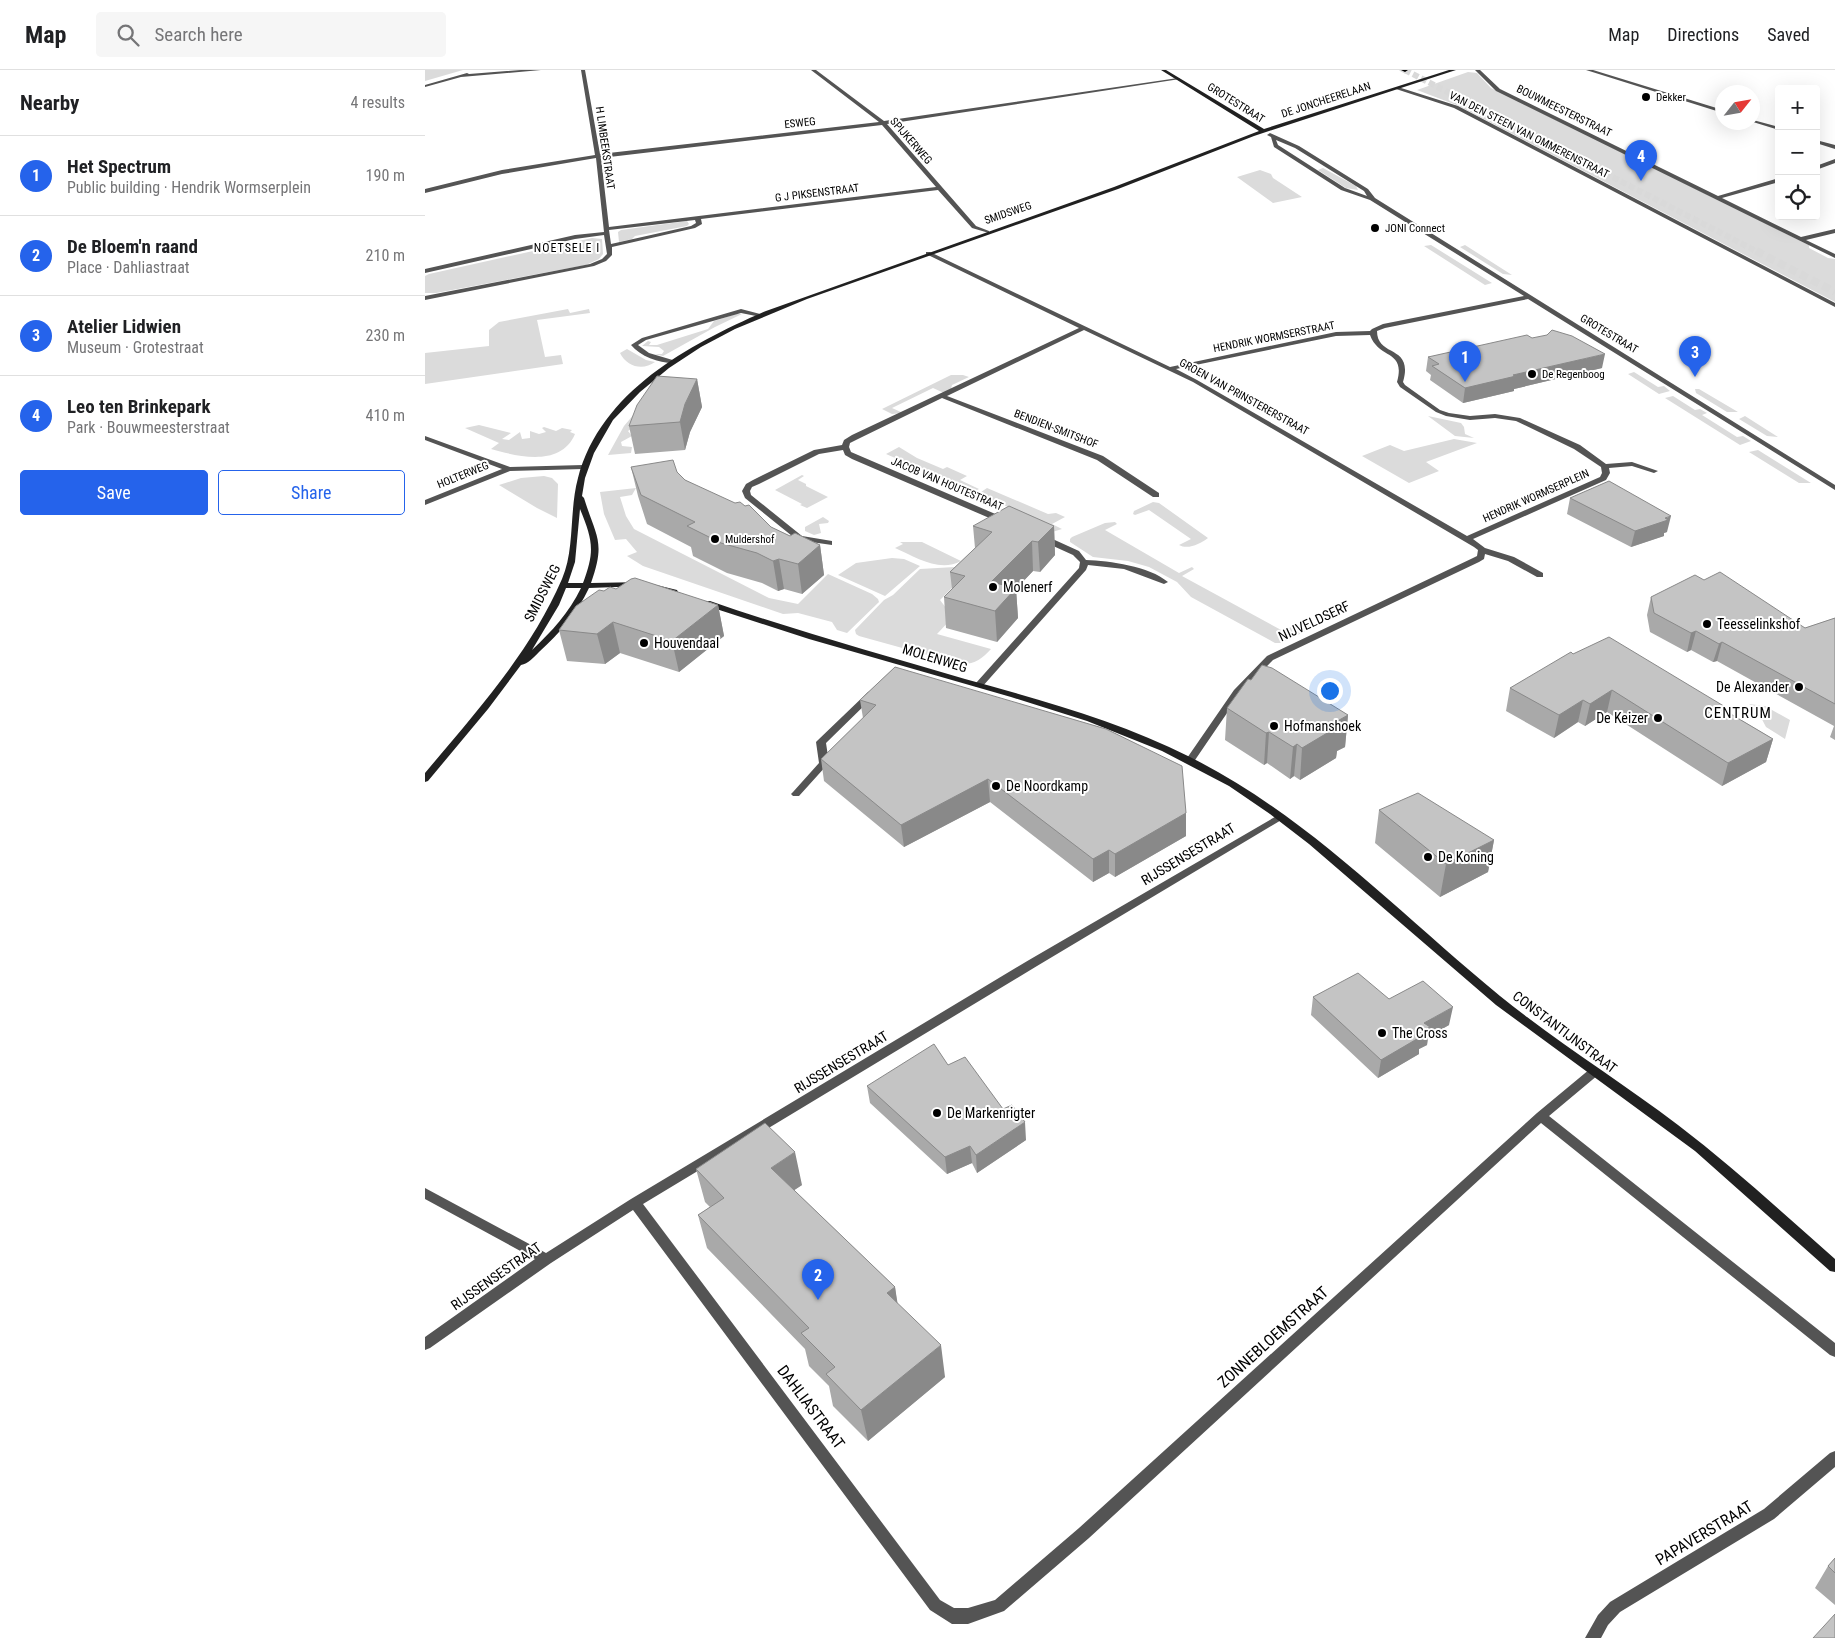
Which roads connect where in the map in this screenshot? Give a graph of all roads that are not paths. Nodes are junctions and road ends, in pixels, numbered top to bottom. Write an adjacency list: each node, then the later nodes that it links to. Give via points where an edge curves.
1 (478, 70): 9 (street)
2 (539, 70): 9 (street)
3 (583, 70): 21 (street, H LIMBEEKSTRAAT)
4 (813, 70): 14 (street, SPIJKERWEG)
5 (1163, 70): 10 (main road, GROTESTRAAT)
6 (1453, 70): 12 (main road, DE JONCHEERELAAN)
7 (1477, 70): 29 (street, BOUWMEESTERSTRAAT, via 1498,90)
8 (1588, 70): 13 (street)
9 (462, 76): 11 (street)
10 (1179, 79): 14 (street, ESWEG); 17 (main road, GROTESTRAAT)
11 (425, 86)
12 (1398, 88): 17 (main road, DE JONCHEERELAAN); 42 (street, VAN DEN STEEN VAN OMMERENSTRAAT, via 1456,107)
13 (1715, 110)
14 (883, 123): 21 (street, ESWEG); 27 (street, SPIJKERWEG)
15 (1760, 123): 16 (street)
16 (1775, 128)
17 (1263, 131): 18 (street, GROTESTRAAT); 34 (main road, SMIDSWEG, via 1133,182)
18 (1273, 137): 23 (street, GROTESTRAAT); 24 (street, GROTESTRAAT, via 1276,146)
19 (1820, 142): 20 (street)
20 (1835, 147)
21 (598, 155): 28 (street, ESWEG, via 502,172); 32 (street, H LIMBEEKSTRAAT)
22 (1835, 161): 25 (street)
23 (1325, 164): 24 (street); 30 (street, GROTESTRAAT, via 1366,190)
24 (1309, 167): 30 (street, GROTESTRAAT, via 1343,189)
25 (1820, 167)
26 (1775, 181): 29 (street)
27 (938, 188): 31 (street, G J PIKSENSTRAAT); 34 (street, SPIJKERWEG, via 973,227)
28 (425, 191)
29 (1718, 198): 35 (street, BOUWMEESTERSTRAAT)
30 (1372, 199): 40 (street, GROTESTRAAT)
31 (698, 218): 32 (street, G J PIKSENSTRAAT); 36 (street, G J PIKSENSTRAAT, via 699,224 693,227)
32 (606, 231): 36 (street); 39 (street, G J PIKSENSTRAAT)
33 (1835, 231): 35 (street)
34 (987, 232): 37 (main road, SMIDSWEG)
35 (1801, 239): 38 (street, BOUWMEESTERSTRAAT)
36 (610, 246): 41 (street, via 610,254 592,265)
37 (928, 253): 43 (main road, SMIDSWEG); 44 (street, GROEN VAN PRINSTERERSTRAAT)
38 (1835, 256)
39 (425, 271)
40 (1529, 297): 45 (street, HENDRIK WORMSERSTRAAT, via 1383,326); 55 (street, GROTESTRAAT)
41 (425, 298)
42 (1835, 305)
43 (761, 315): 46 (main road, SMIDSWEG, via 711,339); 46 (street, SMIDSWEG, via 741,311 644,339 634,345 653,357)
44 (1083, 328): 47 (street, GROEN VAN PRINSTERERSTRAAT); 48 (street)
45 (1373, 333): 47 (street, HENDRIK WORMSERSTRAAT, via 1336,334); 51 (street, HENDRIK WORMSERPLEIN, via 1383,348 1404,365 1402,386 1437,411 1470,418 1495,416 1518,420 1577,447)
46 (674, 362): 52 (main road, SMIDSWEG, via 624,404 601,432)
47 (1168, 369): 61 (street, GROEN VAN PRINSTERERSTRAAT, via 1195,381)
48 (942, 396): 50 (street, via 855,437); 57 (street, BENDIEN-SMITSHOF, via 1100,458)
49 (425, 438): 53 (street)
50 (845, 447): 59 (street, JACOB VAN HOUTESTRAAT, via 848,453); 62 (street, via 817,452 756,482 745,491 800,538)
51 (1605, 466): 54 (street, HENDRIK WORMSERPLEIN, via 1632,464); 61 (street, HENDRIK WORMSERPLEIN, via 1603,478)
52 (583, 467): 53 (street); 56 (main road, SMIDSWEG)
53 (509, 469): 58 (street, HOLTERWEG)
54 (1654, 471)
55 (1835, 488)
56 (578, 493): 67 (main road, SMIDSWEG, via 595,542 595,560); 68 (main road, SMIDSWEG, via 573,561)
57 (1156, 495)
58 (425, 503)
59 (1016, 526)
60 (1033, 534): 64 (street, via 1076,553)
61 (1467, 539): 63 (street, GROEN VAN PRINSTERERSTRAAT)
62 (829, 543)
63 (1482, 550): 65 (street, GROEN VAN PRINSTERERSTRAAT, via 1511,559); 74 (street, NIJVELDSERF, via 1477,560 1270,658 1237,692)
64 (1084, 562): 66 (street, via 1122,565 1146,572); 72 (street, via 1080,573)
65 (1540, 575)
66 (1164, 582)
67 (587, 585): 68 (main road); 69 (main road, via 644,584); 71 (main road, SMIDSWEG, via 564,624)
68 (564, 586): 71 (main road, SMIDSWEG)
69 (684, 595)
70 (702, 601): 72 (main road, MOLENWEG, via 900,666)
71 (513, 670): 75 (main road, SMIDSWEG)
72 (979, 685): 74 (main road, MOLENWEG, via 1123,730)
73 (876, 689): 76 (street, via 821,742 824,763)
74 (1190, 761): 77 (main road, MOLENWEG)
75 (425, 779)
76 (796, 794)
77 (1280, 817): 78 (main road, CONSTANTIJNSTRAAT, via 1500,1002); 81 (street, RIJSSENSESTRAAT)
78 (1593, 1072): 79 (street, ZONNEBLOEMSTRAAT); 83 (main road, CONSTANTIJNSTRAAT, via 1699,1148)
79 (1541, 1116): 85 (street); 87 (street, ZONNEBLOEMSTRAAT, via 1077,1539 999,1606)
80 (425, 1193): 82 (street)
81 (635, 1203): 82 (street, RIJSSENSESTRAAT); 87 (street, DAHLIASTRAAT, via 935,1605 951,1616)
82 (546, 1259): 84 (street, RIJSSENSESTRAAT)
83 (1833, 1262)
84 (425, 1344)
85 (1835, 1351)
86 (1835, 1458): 88 (street, PAPAVERSTRAAT, via 1769,1514 1615,1607)
87 (968, 1616)
88 (1593, 1638)

